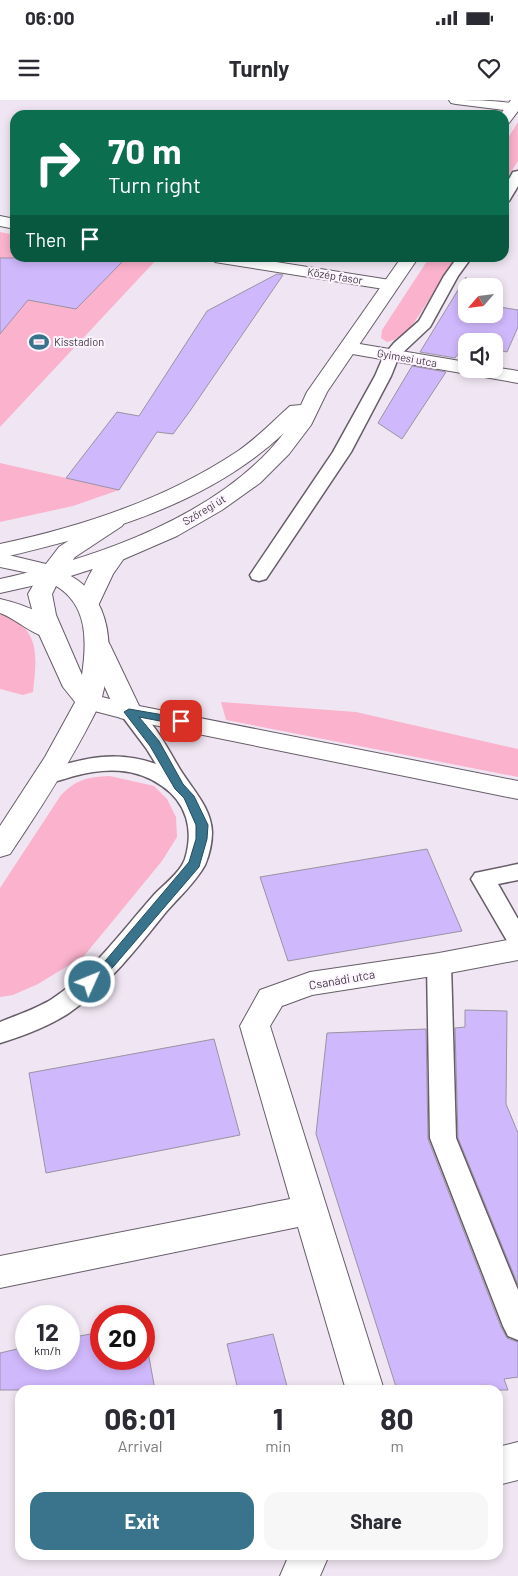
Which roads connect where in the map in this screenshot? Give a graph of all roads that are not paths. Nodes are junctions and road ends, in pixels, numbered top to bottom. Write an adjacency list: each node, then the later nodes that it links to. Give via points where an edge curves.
1 (456, 100): 2 (street)
2 (515, 104)
3 (518, 175): 4 (lane)
4 (509, 190)
5 (246, 262): 8 (street, Közép fasor)
6 (407, 262): 8 (street, Szőregi út)
7 (461, 262): 10 (lane, via 425,324)
8 (390, 285): 9 (street, Szőregi út)
9 (348, 348): 10 (street, Gyimesi utca); 14 (street, Szőregi út)
10 (392, 355): 11 (street, Gyimesi utca); 20 (lane, via 342,452)
11 (458, 367)
12 (503, 374): 13 (street)
13 (518, 377)
14 (317, 392): 15 (street, Szőregi út, via 247,454 188,490); 17 (street, Szőregi út, via 304,421 282,450 252,478 214,506)
15 (114, 521): 16 (street, Szőregi út); 19 (street, Szőregi út, via 67,552)
16 (0, 550)
17 (116, 554): 19 (street, Szőregi út); 22 (street, via 102,573)
18 (0, 560): 19 (street, via 36,568)
19 (50, 575): 21 (street); 22 (street, via 73,587); 24 (street, via 40,594)
20 (259, 575)
21 (0, 586)
22 (88, 605): 25 (street)
23 (0, 606): 24 (street, via 28,616)
24 (50, 632): 26 (street, via 76,687)
25 (98, 645): 26 (street, via 94,683); 27 (street)
26 (88, 701): 27 (street); 28 (street)
27 (129, 712): 29 (lane, via 155,744); 30 (street)
28 (49, 776): 29 (lane, via 90,765 124,763 154,771); 31 (street)
29 (178, 786): 36 (lane, via 188,796 202,825 202,839 194,864 110,963 81,991 58,1008)
30 (518, 790)
31 (0, 846)
32 (518, 872): 33 (lane, via 483,879)
33 (518, 940)
34 (518, 949): 35 (street, Csanádi utca)
35 (439, 964): 37 (street, Csanádi utca, via 310,984 271,998 255,1026); 39 (lane, via 443,1138)
36 (0, 1033)
37 (310, 1210): 38 (street); 40 (street, Csanádi utca)
38 (0, 1272)
39 (518, 1326)
40 (363, 1385)
41 (518, 1461): 42 (street)
42 (503, 1465)
43 (307, 1560): 44 (street)
44 (300, 1576)

